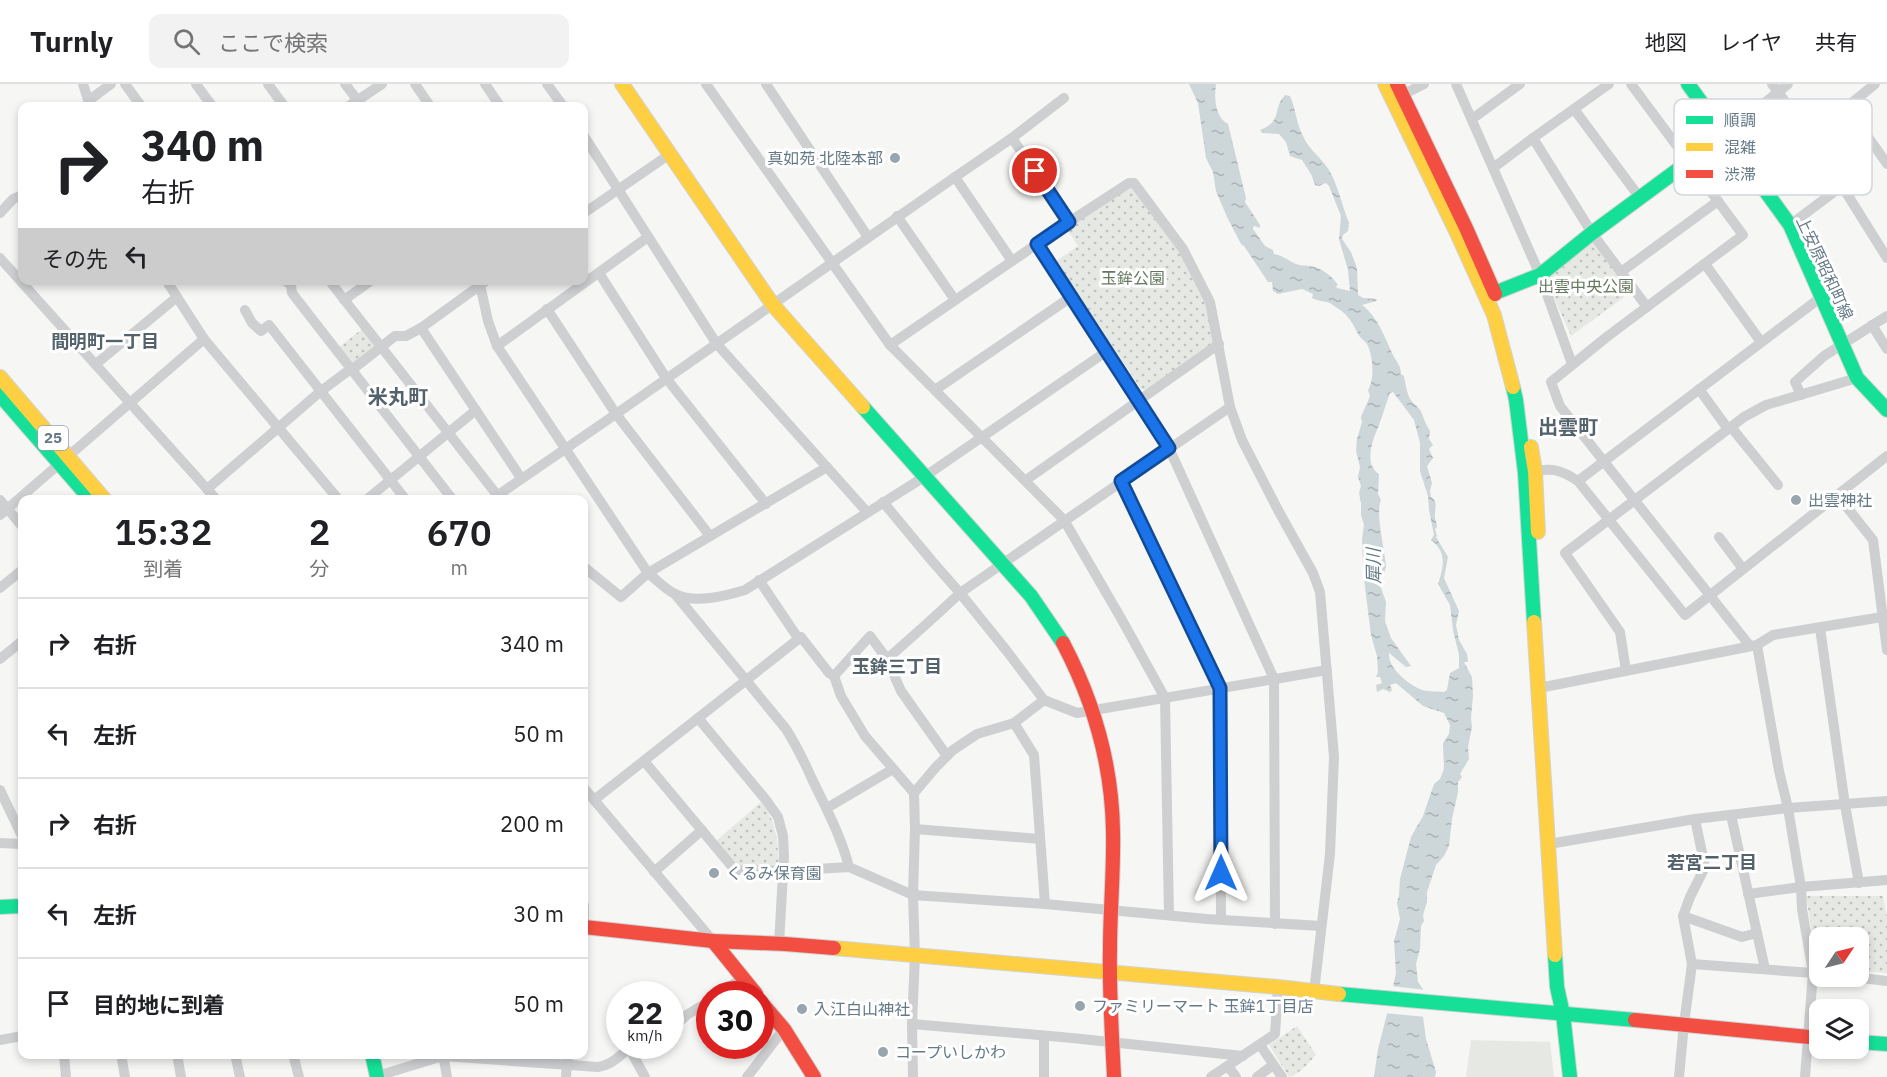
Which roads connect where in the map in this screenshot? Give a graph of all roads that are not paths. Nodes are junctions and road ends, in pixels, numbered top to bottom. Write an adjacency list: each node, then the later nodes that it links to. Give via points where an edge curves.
1 (83, 84): 29 (street)
2 (111, 84): 30 (street)
3 (124, 84): 31 (street)
4 (196, 84): 32 (street)
5 (268, 84): 33 (street)
6 (345, 84): 34 (street)
7 (382, 84): 35 (street)
8 (415, 84): 36 (street)
9 (484, 84): 37 (street)
10 (548, 84): 38 (street)
11 (622, 84): 46 (street)
12 (706, 84): 71 (street)
13 (766, 84): 66 (street)
14 (1385, 84): 24 (street)
15 (1424, 84): 24 (street)
16 (1456, 84): 40 (street)
17 (1520, 84): 40 (street)
18 (1609, 84): 39 (street)
19 (1631, 84): 44 (street)
20 (1688, 84): 26 (street, 上安原昭和町線)
21 (1788, 84): 23 (street)
22 (1875, 84): 28 (street)
23 (1775, 88): 27 (street)
24 (1398, 93): 86 (street)
25 (1064, 98): 41 (street)
26 (1699, 99)
27 (1763, 99)
28 (1857, 99)
29 (88, 102)
30 (91, 102)
31 (138, 102)
32 (209, 102)
33 (281, 102)
34 (355, 102)
35 (359, 102)
36 (427, 102)
37 (497, 102)
38 (560, 102)
39 (1574, 109): 42 (street); 57 (street)
40 (1472, 119): 48 (street)
41 (1012, 138): 50 (street); 62 (street)
42 (1533, 138): 48 (street); 64 (street)
43 (588, 142): 51 (street)
44 (1674, 142)
45 (1872, 143): 47 (street)
46 (670, 154): 51 (street); 92 (street)
47 (1887, 164)
48 (1493, 168): 75 (street)
49 (1674, 172): 57 (street)
50 (954, 177): 61 (street); 70 (street)
51 (617, 189): 59 (street); 65 (street)
52 (1714, 195): 58 (street)
53 (1768, 195): 63 (street, 上安原昭和町線)
54 (1830, 195): 63 (street)
55 (1848, 195): 69 (street)
56 (18, 197): 60 (street)
57 (1640, 198): 64 (street)
58 (1718, 201): 72 (street, via 1743,235); 73 (street)
59 (588, 210)
60 (0, 213)
61 (897, 216): 66 (street); 91 (street)
62 (1069, 222): 67 (street); 102 (street, via 1134,183 1183,249 1210,302)
63 (1790, 225): 89 (street, 上安原昭和町線)
64 (1592, 233): 73 (street); 75 (street)
65 (648, 237): 74 (street); 101 (street)
66 (868, 237): 71 (street)
67 (1037, 244): 70 (street); 88 (street)
68 (0, 258): 76 (street)
69 (1887, 258)
70 (1012, 261): 91 (street)
71 (832, 262): 92 (street); 104 (street)
72 (1705, 264): 93 (street); 100 (street)
73 (1621, 272): 93 (street)
74 (599, 273): 77 (street); 113 (street)
75 (1540, 275): 86 (street); 110 (street)
76 (18, 278)
77 (588, 281)
78 (24, 285): 109 (street)
79 (169, 285): 87 (street)
80 (291, 285): 111 (street, via 292,292)
81 (333, 285): 90 (street)
82 (365, 285): 90 (street)
83 (478, 285): 98 (street)
84 (482, 285): 105 (street)
85 (582, 285): 94 (street)
86 (1491, 294): 137 (street)
87 (177, 297): 99 (street); 109 (street)
88 (1071, 297): 108 (street); 116 (street)
89 (1820, 298): 100 (street); 103 (street, 上安原昭和町線)
90 (344, 300): 106 (street)
91 (955, 300): 104 (street)
92 (773, 305): 101 (street); 138 (street)
93 (1647, 307): 110 (street)
94 (547, 309): 105 (street); 125 (street)
95 (245, 310): 117 (street, via 261,331 269,325)
96 (1887, 316): 97 (street)
97 (1872, 325): 103 (street); 107 (street)
98 (421, 328): 106 (street, via 406,336 395,336); 123 (street)
99 (204, 339): 121 (street); 126 (street)
100 (1761, 342): 115 (street)
101 (716, 343): 113 (street); 136 (street)
102 (1219, 344): 120 (street); 122 (street)
103 (1842, 344): 114 (street, 上安原昭和町線); 119 (street, via 1796,382)
104 (890, 345): 116 (street)
105 (497, 346): 131 (street)
106 (380, 347): 111 (street); 128 (street)
107 (1887, 349)
108 (1107, 351): 120 (street); 129 (street)
109 (96, 364): 121 (street)
110 (1572, 364): 134 (street, via 1551,382 1560,406)
111 (352, 369): 117 (street); 132 (street)
112 (0, 377): 135 (street, 25)
113 (666, 378): 125 (street); 160 (street)
114 (1857, 378): 119 (street); 124 (street, 上安原昭和町線)
115 (1699, 389): 127 (street); 134 (street)
116 (934, 390): 129 (street)
117 (321, 391): 126 (street); 140 (street)
118 (0, 395): 135 (street, 25)
119 (1801, 395): 127 (street, via 1766,405)
120 (1139, 401): 130 (street); 141 (street)
121 (131, 403): 135 (street); 145 (street)
122 (1230, 406): 130 (street); 186 (street, via 1242,440 1314,573 1320,592)
123 (476, 410): 128 (street); 139 (street)
124 (1887, 410)
125 (616, 414): 131 (street); 166 (street)
126 (278, 428): 145 (street); 150 (street)
127 (1729, 428): 144 (street); 158 (street)
128 (448, 433): 132 (street); 154 (street)
129 (982, 436): 138 (street); 141 (street)
130 (1169, 448): 142 (street); 189 (street)
131 (565, 449): 139 (street); 172 (street)
132 (420, 456): 140 (street); 153 (street)
133 (1887, 456): 156 (street)
134 (1604, 460): 143 (street); 158 (street)
135 (65, 461): 146 (street); 147 (street, 25); 148 (street, 25)
136 (827, 467): 160 (street); 162 (street)
137 (1530, 472): 143 (street, via 1565,472); 191 (street)
138 (924, 477): 159 (street); 168 (street)
139 (521, 478): 155 (street)
140 (391, 480): 151 (street); 152 (street)
141 (1026, 480): 164 (street)
142 (1121, 481): 164 (street); 192 (street)
143 (1578, 481): 163 (street)
144 (1778, 485)
145 (207, 489): 149 (street)
146 (20, 495)
147 (88, 495)
148 (100, 495)
149 (212, 495)
150 (335, 495)
151 (372, 495)
152 (402, 495)
153 (449, 495)
154 (495, 495)
155 (501, 495)
156 (1838, 496): 169 (street); 178 (street, via 1873,540)
157 (18, 497): 161 (street)
158 (1634, 499): 163 (street); 177 (street)
159 (883, 502): 162 (street); 175 (street)
160 (766, 504): 166 (street)
161 (3, 508): 165 (street)
162 (867, 512): 173 (street)
163 (1609, 519): 177 (street, via 1685,615); 187 (street, via 1565,553 1620,632)
164 (1064, 520): 168 (street); 193 (street)
165 (18, 522)
166 (710, 536): 172 (street)
167 (1719, 537): 169 (street)
168 (1003, 563): 175 (street); 195 (street, via 1057,632)
169 (1743, 569): 177 (street)
170 (588, 570): 172 (street, via 621,597)
171 (18, 573): 174 (street)
172 (648, 573): 176 (street)
173 (759, 580): 176 (street, via 730,595 692,599); 180 (street)
174 (0, 588)
175 (960, 593): 185 (street); 194 (street)
176 (675, 594): 190 (street)
177 (1712, 596): 182 (street)
178 (1882, 617): 179 (street); 183 (street)
179 (1820, 628): 182 (street, via 1773,635); 205 (street)
180 (798, 638): 188 (street); 190 (street)
181 (18, 644): 184 (street)
182 (1753, 645): 187 (street); 207 (street)
183 (1887, 650)
184 (0, 659)
185 (887, 659): 188 (street, via 870,636); 198 (street, via 901,691)
186 (1327, 670): 189 (street); 234 (street, via 1334,757 1330,854)
187 (1626, 671): 191 (street)
188 (834, 675): 200 (street, via 841,696 865,736)
189 (1274, 679): 192 (street); 232 (street)
190 (745, 681): 196 (street); 206 (street, via 797,746)
191 (1543, 687): 216 (street)
192 (1220, 688): 193 (street); 231 (street)
193 (1165, 698): 195 (street); 229 (street)
194 (1044, 700): 195 (street, via 1077,713); 197 (street)
195 (1093, 711): 228 (street, via 1105,751 1112,809)
196 (698, 718): 199 (street); 218 (street, via 777,817 783,836)
197 (1014, 723): 198 (street, via 977,734); 213 (street, via 1034,755)
198 (947, 756): 202 (street)
199 (644, 761): 203 (street); 212 (street)
200 (893, 769): 202 (street); 206 (street)
201 (0, 790): 210 (street)
202 (914, 793): 211 (street)
203 (588, 797): 219 (street)
204 (1887, 801): 205 (street)
205 (1845, 805): 207 (street); 221 (street)
206 (826, 807): 217 (street)
207 (1788, 808): 208 (street); 222 (street)
208 (1731, 815): 209 (street); 223 (street)
209 (1695, 819): 216 (street); 230 (street, via 1705,867)
210 (18, 828)
211 (915, 829): 213 (street); 224 (street)
212 (702, 830): 218 (street, via 735,870); 219 (street)
213 (1041, 839): 225 (street)
214 (0, 843): 215 (street)
215 (18, 844)
216 (1553, 844): 251 (street, via 1566,988)
217 (849, 867): 218 (street); 224 (street)
218 (783, 870): 238 (street)
219 (654, 872): 236 (street)
220 (1887, 880): 221 (street)
221 (1859, 883): 222 (street)
222 (1801, 887): 223 (street); 237 (street)
223 (1748, 894): 235 (street)
224 (913, 895): 225 (street); 239 (street)
225 (1045, 904): 228 (street)
226 (18, 906): 227 (street)
227 (0, 907)
228 (1112, 910): 229 (street); 243 (street)
229 (1169, 915): 231 (street)
230 (1683, 916): 235 (street, via 1742,938); 240 (street)
231 (1221, 919): 232 (street)
232 (1275, 924): 234 (street)
233 (588, 927): 236 (street)
234 (1321, 927): 250 (street)
235 (1757, 933): 241 (street)
236 (713, 941): 238 (street); 244 (street)
237 (1809, 941)
238 (779, 944): 239 (street)
239 (915, 956): 243 (street); 253 (street)
240 (1692, 964): 241 (street); 254 (street)
241 (1765, 969): 242 (street)
242 (1809, 972)
243 (1110, 973): 249 (street); 260 (street)
244 (740, 976): 246 (street); 247 (street)
245 (1869, 979): 248 (street)
246 (738, 981)
247 (744, 981)
248 (1887, 981)
249 (1278, 987): 250 (street); 263 (street, via 1275,1034)
250 (1314, 992): 251 (street)
251 (1556, 1013): 254 (street); 297 (street)
252 (774, 1017): 255 (street)
253 (912, 1024): 256 (street); 280 (street)
254 (1683, 1024): 258 (street); 298 (street)
255 (784, 1029): 289 (street); 290 (street)
256 (1044, 1036): 260 (street); 291 (street)
257 (18, 1037): 259 (street)
258 (1809, 1037)
259 (0, 1040)
260 (1113, 1043): 264 (street); 292 (street)
261 (1869, 1043): 262 (street)
262 (1887, 1044)
263 (1260, 1045): 264 (street); 277 (street)
264 (1243, 1056): 279 (street)
265 (64, 1059): 281 (street)
266 (123, 1059): 282 (street)
267 (178, 1059): 283 (street)
268 (236, 1059): 284 (street)
269 (294, 1059): 285 (street)
270 (373, 1059): 286 (street)
271 (431, 1059): 286 (street)
272 (444, 1059): 287 (street)
273 (488, 1059): 278 (street)
274 (616, 1059): 278 (street, via 598,1067)
275 (637, 1059): 288 (street)
276 (1809, 1059): 299 (street)
277 (1273, 1065): 295 (street); 296 (street)
278 (567, 1066)
279 (1228, 1066): 293 (street); 294 (street)
280 (915, 1074)
281 (66, 1077)
282 (125, 1077)
283 (181, 1077)
284 (240, 1077)
285 (298, 1077)
286 (376, 1077)
287 (447, 1077)
288 (645, 1077)
289 (747, 1077)
290 (814, 1077)
291 (1044, 1077)
292 (1114, 1077)
293 (1211, 1077)
294 (1236, 1077)
295 (1257, 1077)
296 (1282, 1077)
297 (1570, 1077)
298 (1679, 1077)
299 (1805, 1077)

